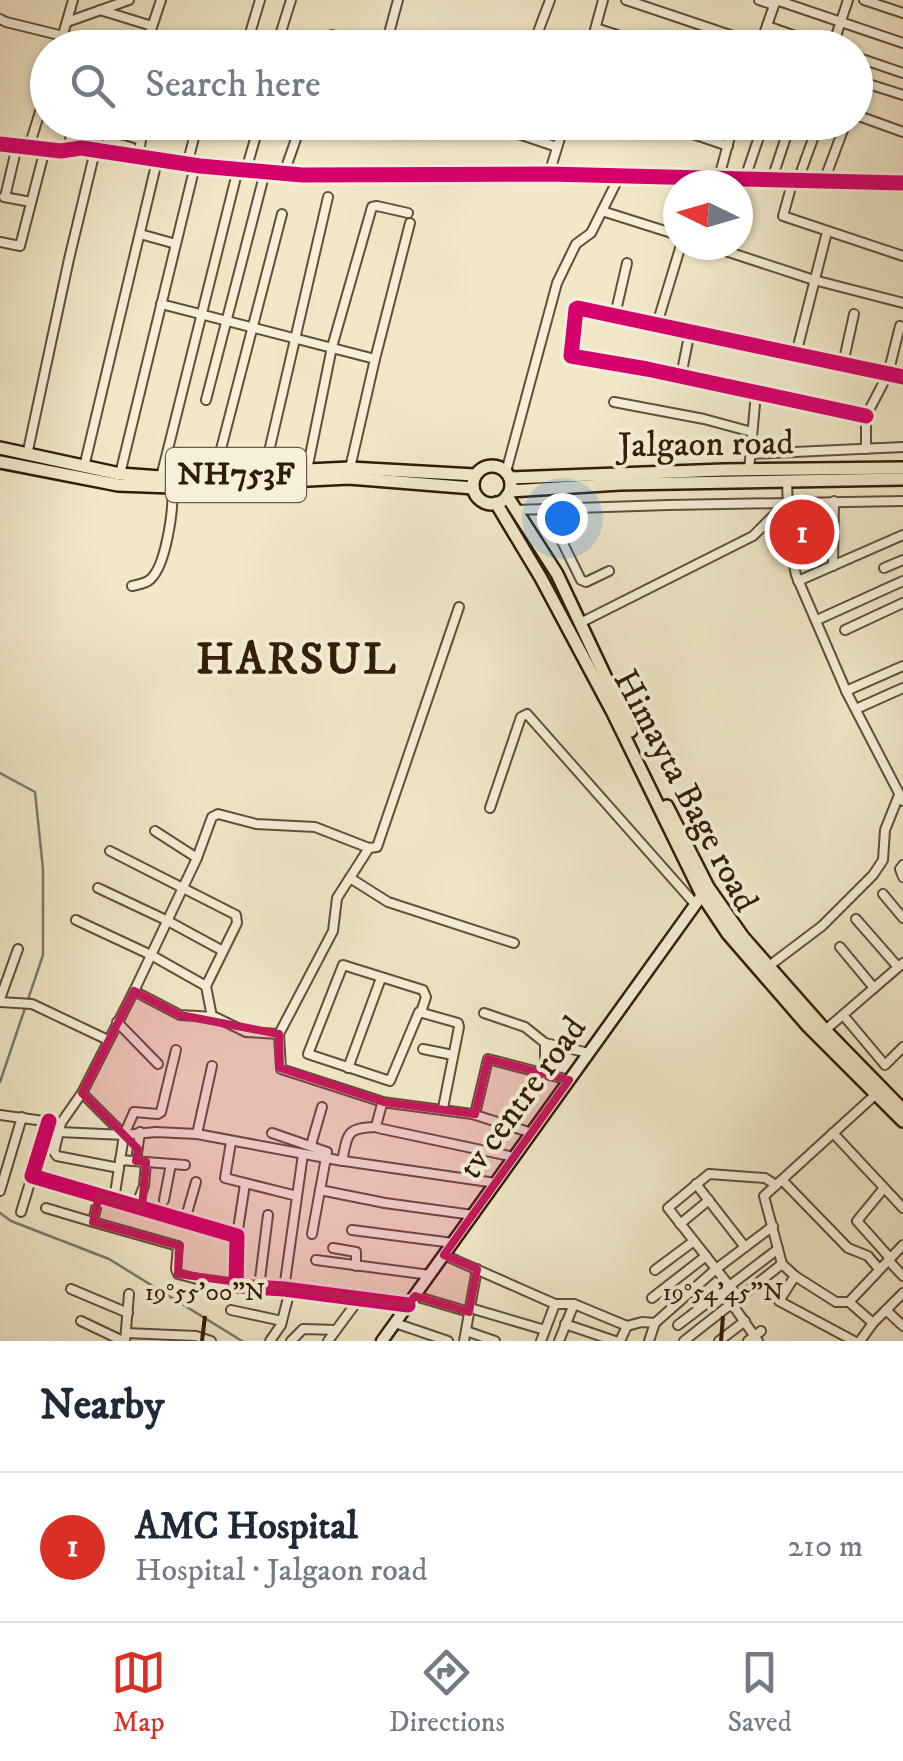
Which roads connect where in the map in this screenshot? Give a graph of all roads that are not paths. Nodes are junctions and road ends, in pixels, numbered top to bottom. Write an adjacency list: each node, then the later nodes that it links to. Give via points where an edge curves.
1 (73, 0): 17 (street)
2 (129, 0): 14 (street)
3 (161, 0): 19 (street)
4 (260, 0): 25 (street)
5 (291, 0): 26 (street)
6 (398, 0): 27 (street)
7 (550, 0): 28 (street)
8 (603, 0): 21 (street)
9 (626, 0): 30 (street)
10 (759, 0): 13 (street)
11 (848, 0): 18 (street)
12 (864, 0): 15 (street)
13 (774, 5): 18 (street, via 776,0); 20 (street)
14 (100, 10): 17 (street); 19 (street)
15 (903, 13)
16 (0, 18): 22 (street)
17 (67, 22): 23 (street)
18 (840, 22): 33 (street); 34 (street)
19 (152, 26): 24 (street)
20 (767, 26): 31 (street); 32 (street)
21 (596, 28): 29 (street)
22 (38, 30)
23 (64, 30)
24 (151, 30)
25 (251, 30)
26 (282, 30)
27 (390, 30)
28 (539, 30)
29 (602, 30)
30 (713, 30)
31 (765, 30)
32 (778, 30)
33 (837, 30)
34 (864, 30)
35 (873, 33): 36 (street)
36 (903, 43)
37 (873, 63): 38 (street)
38 (903, 74)
39 (873, 85): 40 (street)
40 (903, 95)
41 (873, 121): 42 (street)
42 (903, 132)
43 (32, 140): 61 (street)
44 (70, 140): 64 (street)
45 (99, 140): 65 (street)
46 (142, 140): 66 (street)
47 (195, 140): 68 (street)
48 (253, 140): 69 (street)
49 (296, 140): 73 (street)
50 (536, 140): 62 (street)
51 (559, 140): 62 (street)
52 (710, 140): 60 (street)
53 (730, 140): 60 (street)
54 (758, 140): 71 (street)
55 (785, 140): 78 (street)
56 (812, 140): 79 (street)
57 (839, 140): 80 (street)
58 (0, 144): 59 (street)
59 (17, 146): 61 (street); 82 (street)
60 (728, 146): 70 (street)
61 (30, 147): 63 (street)
62 (557, 147): 74 (street)
63 (44, 149): 64 (street); 84 (street)
64 (68, 150): 65 (street)
65 (96, 151): 66 (street); 124 (street)
66 (138, 158): 67 (street)
67 (157, 161): 68 (street); 89 (street)
68 (191, 165): 69 (street); 91 (street)
69 (242, 170): 72 (street); 99 (street)
70 (721, 170)
71 (747, 170)
72 (265, 172): 73 (street); 102 (street)
73 (284, 173): 74 (street)
74 (549, 174): 75 (street)
75 (620, 175): 76 (street); 85 (street)
76 (663, 176)
77 (753, 178): 78 (street)
78 (772, 179): 79 (street)
79 (796, 180): 80 (street); 88 (street, via 783,216)
80 (824, 180): 81 (street)
81 (903, 183)
82 (2, 197): 84 (street)
83 (328, 197): 107 (street)
84 (32, 202): 90 (street, via 20,246)
85 (602, 211): 87 (street); 140 (street, via 573,248 558,283)
86 (282, 214): 104 (street)
87 (663, 231)
88 (828, 232): 92 (street); 96 (street)
89 (140, 234): 91 (street); 126 (street)
90 (0, 242)
91 (176, 244): 98 (street)
92 (903, 256)
93 (676, 260): 103 (street)
94 (753, 260): 96 (street)
95 (627, 263): 101 (street)
96 (814, 280): 97 (street); 109 (street)
97 (903, 303)
98 (162, 304): 99 (street); 131 (street)
99 (200, 314): 102 (street); 137 (street)
100 (854, 314): 111 (street)
101 (615, 316): 103 (street); 113 (street, via 577,308 569,356)
102 (225, 320): 104 (street); 116 (street)
103 (657, 324): 106 (street)
104 (254, 326): 107 (street); 133 (street)
105 (900, 326): 112 (street)
106 (690, 332): 109 (street); 113 (street)
107 (296, 338): 108 (street); 129 (street)
108 (332, 348): 110 (street); 110 (street, via 376,206 409,218); 132 (street)
109 (796, 354): 111 (street)
110 (375, 358): 130 (street)
111 (843, 364): 112 (street)
112 (888, 374): 114 (street); 118 (street)
113 (681, 376): 115 (street)
114 (903, 377)
115 (756, 393): 118 (street); 119 (street)
116 (206, 400)
117 (614, 402): 119 (street)
118 (866, 416): 122 (street)
119 (752, 432): 123 (street)
120 (903, 447): 122 (street)
121 (0, 448): 124 (main road, NH753F)
122 (866, 449): 123 (street)
123 (750, 454): 128 (street)
124 (28, 455): 126 (main road, NH753F)
125 (0, 462): 137 (main road, NH753F, via 100,482)
126 (84, 467): 131 (main road, NH753F)
127 (903, 468): 128 (main road, Jalgaon road)
128 (748, 470): 140 (main road, Jalgaon road)
129 (264, 473): 132 (main road, NH753F); 133 (main road, NH753F)
130 (350, 473): 132 (main road, NH753F); 136 (main road, NH753F)
131 (120, 474): 137 (main road, NH753F)
132 (306, 474): 137 (main road, NH753F)
133 (214, 476): 137 (main road, NH753F)
134 (903, 479): 135 (main road, Jalgaon road)
135 (787, 481): 138 (main road, Jalgaon road); 143 (street)
136 (474, 482): 140 (main road, via 484,502); 140 (main road, via 479,470 496,466)
137 (164, 483): 155 (street, via 174,502 158,568 149,581)
138 (668, 483): 139 (main road, Jalgaon road); 144 (street)
139 (620, 484): 140 (main road, Jalgaon road); 145 (street)
140 (506, 488): 147 (main road); 177 (main road, Himayta Bage road, via 541,578)
141 (834, 501): 142 (street); 143 (street); 150 (street)
142 (903, 501)
143 (787, 502): 144 (street); 153 (street); 159 (street, via 752,536)
144 (668, 504): 145 (street)
145 (624, 506): 146 (street)
146 (546, 508): 147 (street); 152 (street, via 581,580)
147 (515, 510): 159 (main road)
148 (903, 535): 150 (street)
149 (903, 560): 151 (street)
150 (833, 566): 153 (street)
151 (884, 568)
152 (610, 571)
153 (798, 580): 158 (street)
154 (903, 581): 158 (street)
155 (132, 586)
156 (903, 603): 160 (street)
157 (459, 606): 168 (street, via 380,843)
158 (817, 620): 162 (street)
159 (580, 623): 177 (main road)
160 (845, 630)
161 (903, 666): 162 (street)
162 (846, 691): 164 (street)
163 (902, 691): 164 (street)
164 (856, 710): 165 (street)
165 (902, 798): 188 (street, via 873,875 822,926)
166 (490, 808): 177 (street, via 527,714)
167 (154, 831): 170 (street)
168 (369, 848): 170 (street, via 315,827 218,814); 173 (street)
169 (110, 851): 175 (street)
170 (197, 858): 175 (street)
171 (903, 865): 172 (street)
172 (903, 877)
173 (350, 878): 182 (street, via 388,902); 200 (street, via 337,898 333,932)
174 (98, 888): 181 (street)
175 (182, 888): 181 (street); 185 (street, via 236,916)
176 (883, 894): 178 (street)
177 (701, 895): 188 (main road); 199 (main road, Himayta Bage road, via 728,934); 206 (main road, tv centre road)
178 (903, 918)
179 (856, 919): 187 (street)
180 (76, 920): 186 (street)
181 (166, 920): 185 (street); 186 (street)
182 (514, 943)
183 (840, 948): 191 (street)
184 (18, 949): 193 (street)
185 (223, 951): 190 (street)
186 (150, 955): 190 (street); 192 (street)
187 (901, 965): 191 (street)
188 (768, 966): 199 (main road)
189 (381, 978): 194 (street, via 425,991); 210 (street); 210 (street, via 341,966 308,1052)
190 (206, 986): 197 (street)
191 (874, 988): 196 (street)
192 (134, 991): 197 (street, via 180,1015); 198 (street)
193 (0, 1001): 201 (street, via 32,1004)
194 (421, 1012): 207 (street, via 458,1023); 210 (street, via 390,1081)
195 (484, 1014): 202 (street, via 525,1026)
196 (843, 1014): 199 (street); 203 (street, via 886,1065)
197 (212, 1017): 200 (street, via 246,1032)
198 (118, 1022): 201 (street); 208 (street)
199 (822, 1033): 214 (main road, Himayta Bage road); 218 (main road)
200 (279, 1034): 215 (street, via 282,1069)
201 (108, 1040): 213 (street)
202 (546, 1044): 206 (street); 211 (street)
203 (903, 1047)
204 (423, 1049): 207 (street)
205 (176, 1050): 231 (street, via 161,1112 134,1112)
206 (589, 1053): 212 (main road, tv centre road)
207 (453, 1055): 217 (street)
208 (158, 1064)
209 (212, 1066): 230 (street)
210 (348, 1068)
211 (545, 1074): 212 (street); 219 (street, via 488,1059)
212 (569, 1080): 228 (main road, tv centre road)
213 (82, 1093): 224 (street); 231 (street)
214 (875, 1094): 223 (main road, Himayta Bage road); 229 (street)
215 (382, 1102): 217 (street); 225 (street)
216 (322, 1107): 233 (street)
217 (442, 1108): 219 (street)
218 (903, 1110)
219 (475, 1114): 228 (street)
220 (0, 1115): 221 (street)
221 (22, 1117): 222 (street); 250 (street)
222 (49, 1121): 224 (street); 242 (street)
223 (903, 1121)
224 (60, 1127): 231 (street); 239 (street, via 57,1156)
225 (376, 1128): 236 (street); 237 (street, via 353,1129)
226 (140, 1132): 230 (street); 231 (street); 238 (street)
227 (272, 1133): 233 (street)
228 (532, 1133): 236 (main road, tv centre road)
229 (833, 1133): 245 (street); 248 (street)
230 (197, 1134): 232 (street)
231 (124, 1135): 239 (street)
232 (230, 1142): 234 (street); 246 (street, via 225,1178)
233 (311, 1145): 235 (street, via 326,1150)
234 (303, 1154): 235 (street); 252 (street)
235 (326, 1158): 237 (street); 249 (street)
236 (514, 1158): 244 (main road, tv centre road)
237 (342, 1161): 244 (street)
238 (141, 1162): 239 (street); 240 (street); 256 (street, via 144,1186)
239 (120, 1164): 253 (street)
240 (171, 1164): 241 (street); 254 (street)
241 (185, 1165)
242 (32, 1176): 251 (street); 259 (street)
243 (196, 1182): 262 (street)
244 (496, 1183): 261 (main road, tv centre road)
245 (779, 1183): 247 (street, via 713,1174); 265 (street, via 764,1196); 281 (street)
246 (245, 1184): 252 (street); 268 (street)
247 (696, 1184): 255 (street); 264 (street, via 668,1208)
248 (884, 1188): 258 (street); 277 (street, via 856,1221)
249 (320, 1190): 261 (street); 267 (street)
250 (0, 1192)
251 (99, 1196): 253 (street); 263 (street)
252 (297, 1196): 292 (street)
253 (114, 1200): 256 (street)
254 (164, 1200)
255 (709, 1200): 264 (street); 272 (street)
256 (136, 1206): 262 (street)
257 (46, 1208): 263 (street)
258 (903, 1208)
259 (20, 1212)
260 (268, 1215): 290 (street)
261 (473, 1215): 270 (main road, tv centre road)
262 (185, 1220): 268 (street)
263 (93, 1222): 289 (street, via 178,1246 178,1274)
264 (680, 1224): 269 (street)
265 (773, 1226): 272 (street); 274 (street)
266 (352, 1230): 270 (street)
267 (312, 1234)
268 (237, 1236): 289 (street)
269 (694, 1241): 276 (street); 284 (street)
270 (453, 1243): 275 (main road, tv centre road)
271 (903, 1245): 277 (street)
272 (745, 1247): 283 (street)
273 (333, 1248): 280 (street, via 356,1252)
274 (778, 1249): 279 (street); 288 (street)
275 (444, 1255): 282 (street); 285 (main road, tv centre road)
276 (706, 1256): 283 (street); 295 (street)
277 (889, 1259): 281 (street); 287 (street)
278 (316, 1260): 280 (street)
279 (782, 1264): 286 (street); 298 (street)
280 (356, 1266): 285 (street)
281 (879, 1268): 299 (street)
282 (478, 1269): 300 (street); 303 (street)
283 (716, 1269): 288 (street); 310 (street)
284 (655, 1270)
285 (430, 1275): 297 (main road, tv centre road)
286 (795, 1276): 299 (street, via 828,1298); 337 (street, via 779,1301)
287 (903, 1276)
288 (729, 1284): 298 (street); 313 (street)
289 (236, 1286): 290 (street)
290 (259, 1287): 292 (street)
291 (71, 1289): 305 (street)
292 (287, 1289): 296 (street); 307 (street)
293 (903, 1292): 304 (street)
294 (130, 1294): 305 (street)
295 (652, 1298)
296 (359, 1299): 297 (street); 316 (street)
297 (411, 1301): 303 (street); 309 (main road, tv centre road)
298 (735, 1301): 308 (street); 319 (street)
299 (849, 1302): 311 (street)
300 (555, 1304): 301 (street); 318 (street)
301 (574, 1304): 312 (street); 314 (street)
302 (230, 1310): 307 (street)
303 (470, 1310): 317 (street); 318 (street)
304 (886, 1310): 311 (street); 315 (street)
305 (128, 1314): 321 (street)
306 (81, 1320): 321 (street)
307 (282, 1321): 323 (street)
308 (745, 1321): 320 (street); 336 (street)
309 (396, 1323): 326 (main road, tv centre road); 327 (street)
310 (655, 1323): 314 (street); 333 (street)
311 (873, 1323): 337 (street)
312 (565, 1324): 331 (street); 332 (street)
313 (678, 1325)
314 (626, 1326): 332 (street)
315 (903, 1326)
316 (336, 1330): 324 (street, via 303,1328); 325 (street)
317 (466, 1330): 328 (street); 329 (street)
318 (545, 1330): 330 (street)
319 (698, 1330): 334 (street); 335 (street)
320 (756, 1337)
321 (125, 1338): 322 (street)
322 (211, 1341)
323 (270, 1341)
324 (291, 1341)
325 (328, 1341)
326 (382, 1341)
327 (448, 1341)
328 (464, 1341)
329 (496, 1341)
330 (541, 1341)
331 (559, 1341)
332 (618, 1341)
333 (649, 1341)
334 (684, 1341)
335 (706, 1341)
336 (718, 1341)
337 (857, 1341)

